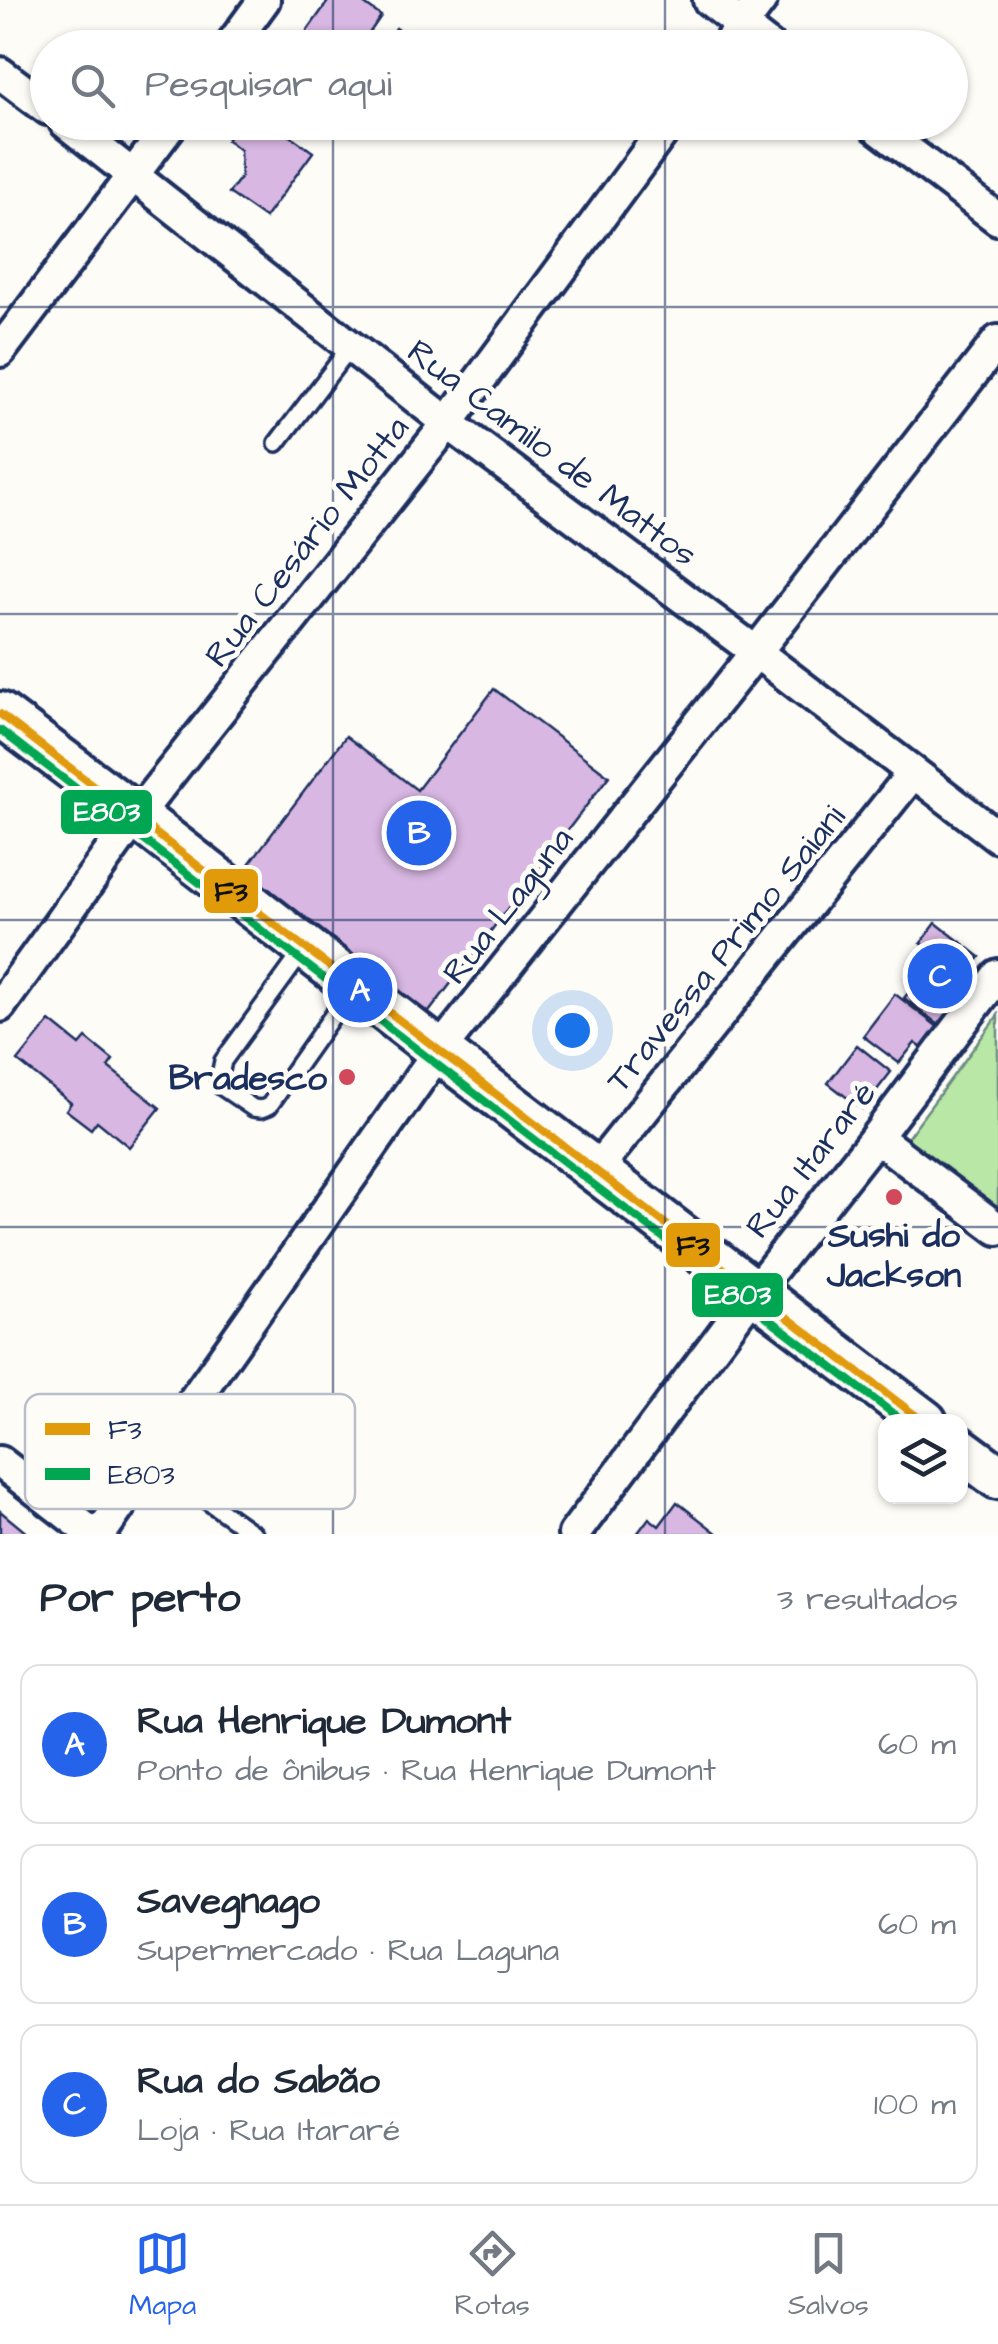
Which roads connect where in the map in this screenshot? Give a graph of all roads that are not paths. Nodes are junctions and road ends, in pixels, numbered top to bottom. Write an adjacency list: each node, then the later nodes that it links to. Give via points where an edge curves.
1 (264, 0): 4 (street)
2 (709, 0): 5 (street)
3 (761, 0): 6 (street)
4 (242, 30)
5 (730, 30)
6 (738, 30)
7 (0, 73): 8 (street)
8 (30, 96)
9 (88, 140): 13 (street, Rua Camilo de Mattos)
10 (160, 140): 13 (street)
11 (657, 140): 18 (street, Rua Cesário Motta)
12 (894, 140): 14 (street)
13 (134, 175): 16 (street, Rua Camilo de Mattos); 17 (street)
14 (998, 219)
15 (998, 340): 20 (street, Rua Laguna)
16 (351, 346): 18 (street, Rua Camilo de Mattos); 19 (lane)
17 (0, 351)
18 (448, 423): 20 (street, Rua Camilo de Mattos); 23 (street, Rua Cesário Motta)
19 (277, 443)
20 (756, 652): 22 (street, Rua Camilo de Mattos); 29 (street, Rua Laguna)
21 (0, 714): 23 (street)
22 (913, 772): 24 (street, Rua Camilo de Mattos); 31 (street, Travessa Primo Saiani)
23 (136, 816): 25 (street); 28 (street, Rua Cesário Motta)
24 (998, 838)
25 (306, 948): 27 (street); 27 (lane, via 223,1061 222,1087 252,1108 270,1106)
26 (998, 975): 30 (street, Rua Itararé)
27 (354, 985): 29 (street)
28 (0, 1006)
29 (439, 1051): 31 (street); 34 (street, Rua Laguna)
30 (876, 1137): 32 (street); 33 (street, Rua Itararé)
31 (595, 1171): 33 (street)
32 (998, 1229)
33 (754, 1292): 35 (street); 45 (street, Rua Itararé)
34 (198, 1394)
35 (914, 1414)
36 (968, 1454): 38 (street)
37 (0, 1462): 39 (street)
38 (998, 1477)
39 (25, 1481)
40 (63, 1509): 43 (street)
41 (115, 1509): 43 (street, Rua Laguna)
42 (219, 1509): 44 (lane)
43 (96, 1534)
44 (254, 1534)
45 (574, 1534)

